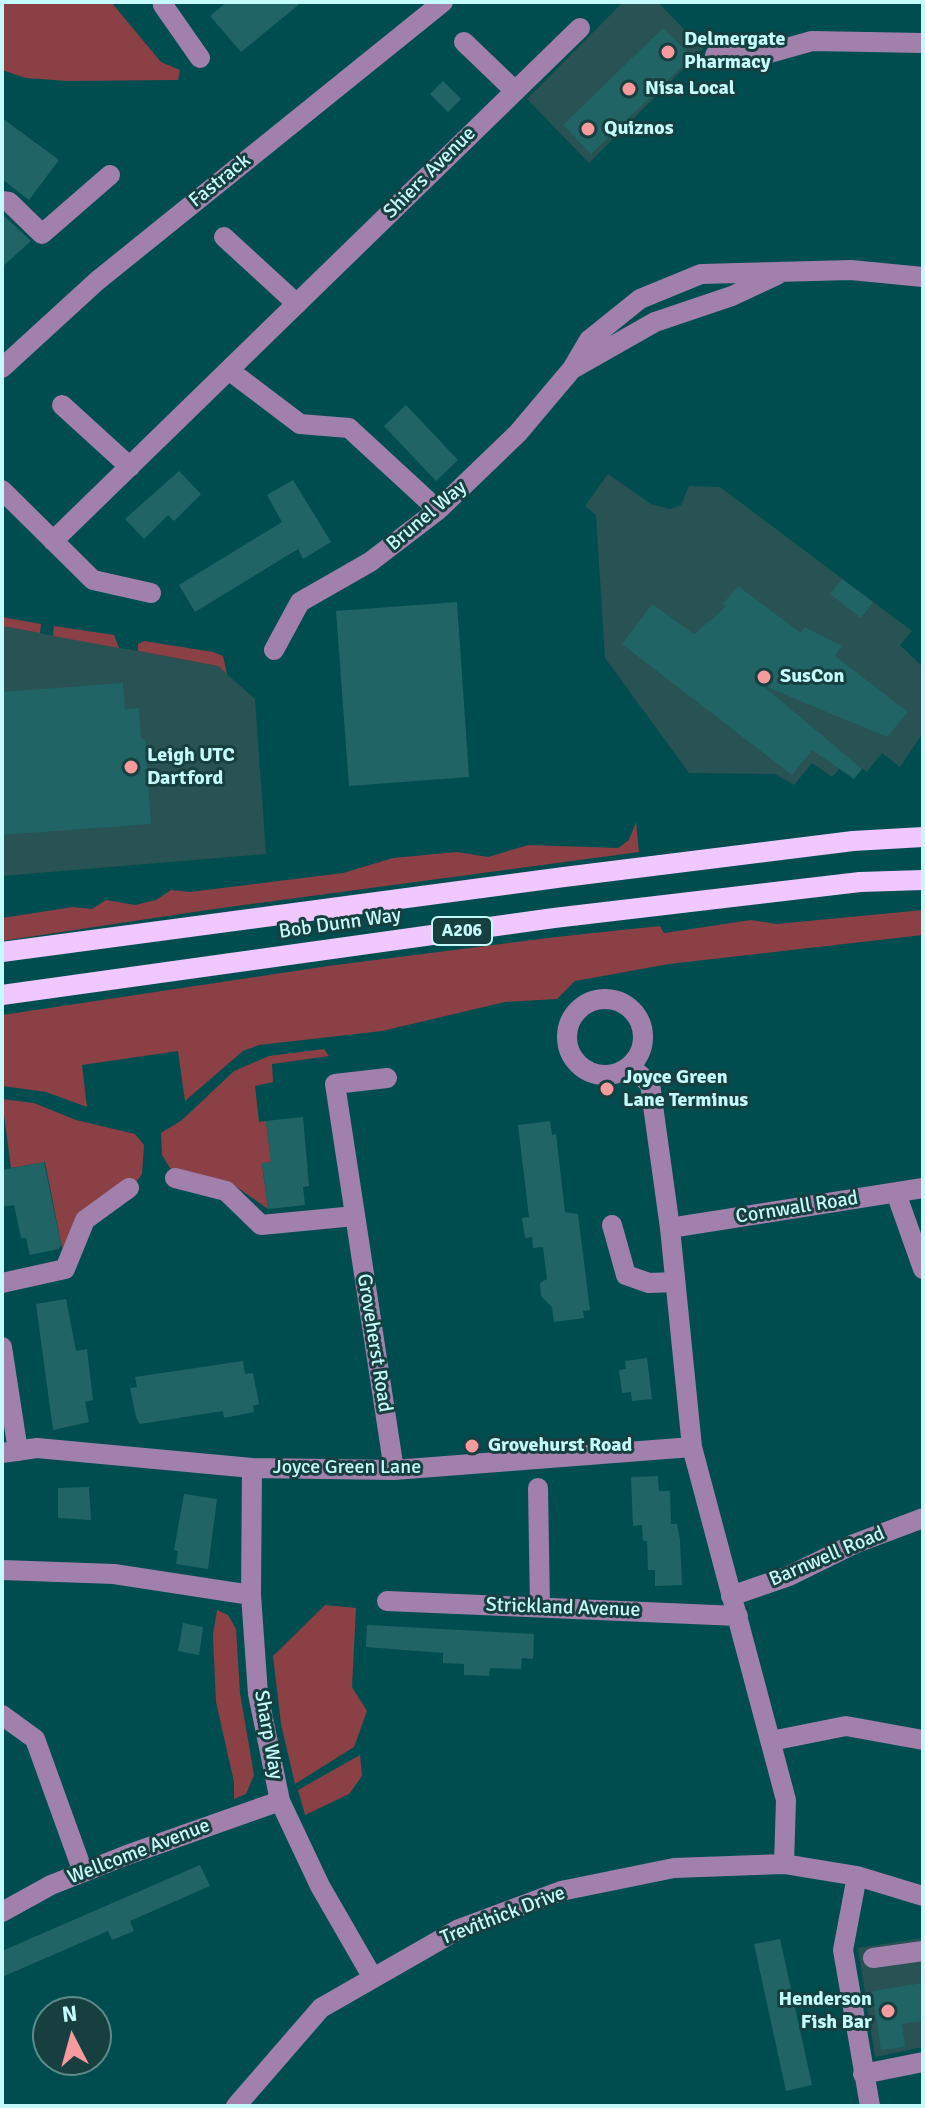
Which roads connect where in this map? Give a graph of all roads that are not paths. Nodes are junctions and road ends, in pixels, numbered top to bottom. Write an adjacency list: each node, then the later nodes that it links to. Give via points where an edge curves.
1 (165, 2): 7 (street)
2 (443, 2): 15 (street, Fastrack, via 97,281)
3 (580, 28): 8 (street, Shiers Avenue)
4 (464, 42): 8 (street)
5 (923, 43): 6 (street, via 812,41 762,55)
6 (715, 55)
7 (200, 58)
8 (514, 90): 14 (street, Shiers Avenue)
9 (110, 175): 10 (street, via 42,234)
10 (2, 201)
11 (224, 237): 14 (street)
12 (784, 272): 13 (street, Brunel Way, via 851,270); 16 (street, Brunel Way, via 655,322); 16 (street, Brunel Way, via 701,274 640,299 589,340)
13 (923, 277)
14 (297, 304): 17 (street, Shiers Avenue)
15 (2, 368)
16 (572, 369): 21 (street, Brunel Way, via 518,433)
17 (230, 371): 19 (street, Shiers Avenue); 21 (street, via 300,424 349,428)
18 (62, 405): 19 (street)
19 (130, 467): 22 (street, Shiers Avenue)
20 (2, 490): 22 (street)
21 (438, 510): 24 (street, Brunel Way, via 370,562 300,602)
22 (53, 541): 23 (street, via 93,580)
23 (151, 593)
24 (274, 650)
25 (923, 837): 27 (main road, Bob Dunn Way / A206, via 853,841)
26 (923, 880): 28 (main road, Bob Dunn Way / A206, via 860,882 554,918)
27 (2, 952)
28 (2, 995)
29 (630, 1066): 37 (street, via 650,1084)
30 (387, 1078): 35 (street, Groveherst Road, via 335,1084)
31 (175, 1178): 35 (street, via 226,1191 261,1225)
32 (129, 1188): 40 (street, via 85,1220 65,1269)
33 (923, 1188): 34 (street, Cornwall Road)
34 (896, 1193): 37 (street, Cornwall Road); 38 (street)
35 (355, 1216): 45 (street, Groveherst Road)
36 (612, 1225): 39 (street, via 626,1275 649,1283)
37 (670, 1228): 39 (street)
38 (923, 1269)
39 (675, 1282): 42 (street)
40 (2, 1283)
41 (2, 1347): 43 (street)
42 (692, 1447): 45 (street, Joyce Green Lane); 50 (street)
43 (10, 1452): 44 (street, Joyce Green Lane, via 61,1450)
44 (252, 1468): 45 (street, Joyce Green Lane); 49 (street, Sharp Way)
45 (394, 1470)
46 (538, 1488): 52 (street)
47 (923, 1518): 50 (street, Barnwell Road)
48 (2, 1570): 49 (street, via 114,1574)
49 (251, 1595): 57 (street, Sharp Way, via 258,1694)
50 (731, 1596): 53 (street)
51 (387, 1601): 52 (street, Strickland Avenue)
52 (540, 1607): 53 (street, Strickland Avenue)
53 (738, 1616): 56 (street)
54 (2, 1715): 59 (street, via 35,1739)
55 (923, 1740): 56 (street, via 846,1726)
56 (771, 1741): 58 (street, via 786,1800)
57 (280, 1801): 59 (street, Wellcome Avenue); 65 (street, Sharp Way, via 320,1886)
58 (784, 1864): 60 (street, Trevithick Drive); 65 (street, Trevithick Drive, via 674,1868 561,1891 459,1929)
59 (83, 1872): 62 (street, Wellcome Avenue)
60 (857, 1876): 61 (street, Trevithick Drive); 67 (street, via 843,1950)
61 (923, 1896)
62 (2, 1912)
63 (923, 1951): 64 (street)
64 (873, 1958)
65 (373, 1978): 68 (street, Trevithick Drive, via 321,2008)
66 (923, 2062): 67 (street)
67 (863, 2074): 69 (street)
68 (236, 2106)
69 (870, 2106)

